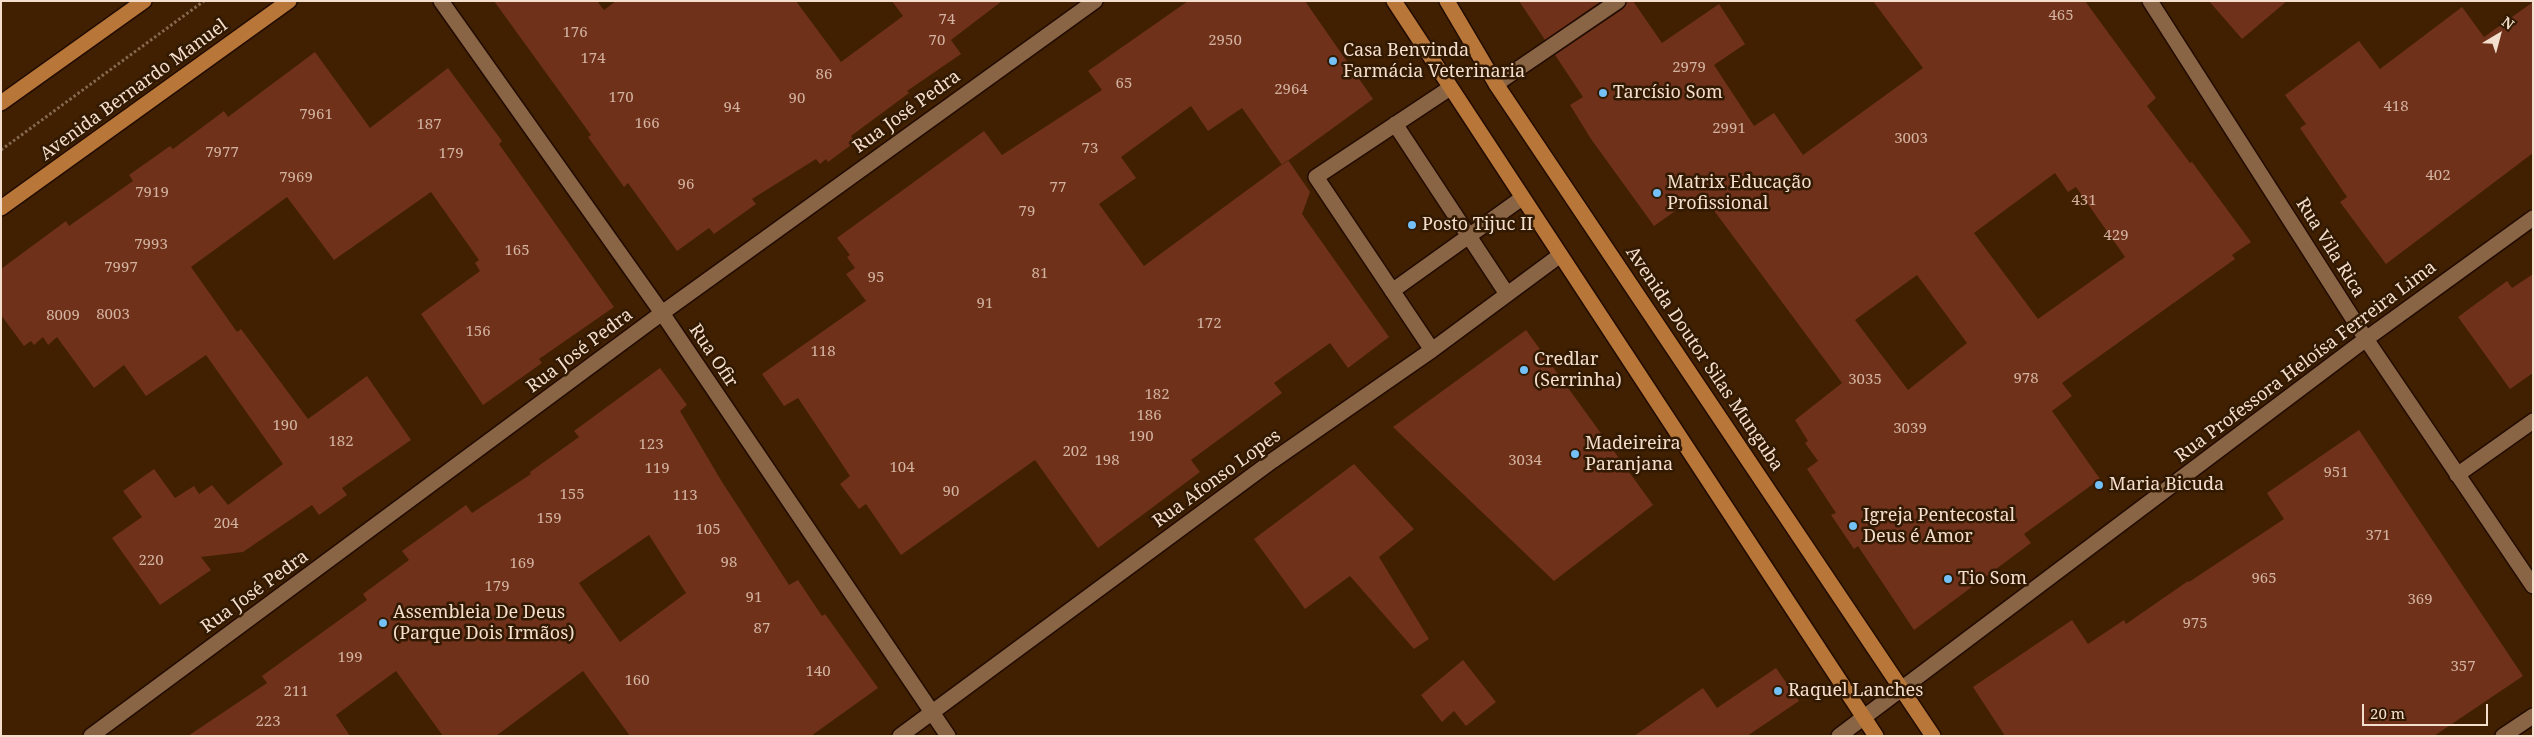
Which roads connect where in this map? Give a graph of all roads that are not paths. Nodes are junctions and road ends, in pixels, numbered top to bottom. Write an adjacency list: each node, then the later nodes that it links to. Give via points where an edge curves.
1 (144, 1): 11 (main road)
2 (290, 1): 14 (main road, Avenida Bernardo Manuel)
3 (441, 1): 20 (street, Rua Ofir)
4 (1095, 1): 20 (street, Rua José Pedra)
5 (1394, 1): 10 (main road)
6 (1447, 1): 9 (main road, Avenida Doutor Silas Munguba)
7 (1618, 1): 9 (street)
8 (2150, 1): 21 (street, Rua Vila Rica)
9 (1496, 84): 26 (main road, Avenida Doutor Silas Munguba)
10 (1450, 88): 12 (street); 13 (main road)
11 (1, 103)
12 (1395, 124): 16 (street); 18 (street, via 1316,177)
13 (1522, 198): 16 (street); 17 (main road)
14 (1, 208)
15 (2533, 218): 21 (street, Rua Professora Heloísa Ferreira Lima)
16 (1469, 237): 18 (street); 19 (street)
17 (1559, 256): 19 (street, Rua Afonso Lopes); 29 (main road)
18 (1392, 291): 22 (street)
19 (1507, 294): 22 (street, Rua Afonso Lopes)
20 (662, 313): 27 (street, Rua Ofir); 30 (street, Rua José Pedra)
21 (2366, 339): 24 (street, Rua Vila Rica); 26 (street, Rua Professora Heloísa Ferreira Lima)
22 (1432, 350): 27 (street, Rua Afonso Lopes, via 1272,461)
23 (2533, 421): 24 (street)
24 (2457, 475): 25 (street, Rua Vila Rica)
25 (2533, 586)
26 (1902, 689): 29 (street, Rua Professora Heloísa Ferreira Lima); 35 (main road, Avenida Doutor Silas Munguba)
27 (932, 713): 31 (street, Rua Afonso Lopes); 32 (street, Rua Ofir)
28 (2533, 716): 36 (street)
29 (1863, 718): 33 (street, Rua Professora Heloísa Ferreira Lima); 34 (main road)
30 (91, 736)
31 (900, 736)
32 (948, 736)
33 (1839, 736)
34 (1876, 736)
35 (1933, 736)
36 (2504, 736)

